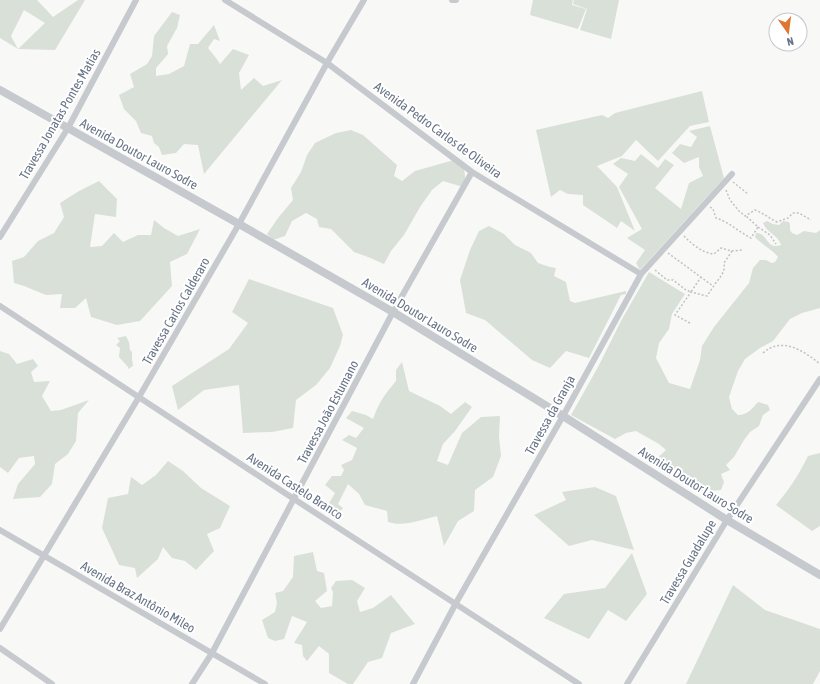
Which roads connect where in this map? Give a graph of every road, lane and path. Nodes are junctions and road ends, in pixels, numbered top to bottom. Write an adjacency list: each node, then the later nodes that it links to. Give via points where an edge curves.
1 (136, 0): 8 (street, Travessa Jonatas Pontes Matias)
2 (225, 0): 6 (street, Avenida Pedro Carlos de Oliveira)
3 (364, 0): 6 (street, Travessa Carlos Calderaro)
4 (452, 0): 5 (street)
5 (456, 0)
6 (327, 63): 9 (street, Avenida Pedro Carlos de Oliveira); 16 (street, Travessa Carlos Calderaro)
7 (0, 90): 8 (street, Avenida Doutor Lauro Sodre)
8 (68, 128): 16 (street, Avenida Doutor Lauro Sodre); 19 (street, Travessa Jonatas Pontes Matias)
9 (472, 172): 25 (street, Avenida Pedro Carlos de Oliveira); 30 (street, Travessa João Estumano)
10 (730, 176): 11 (street, Travessa da Granja); 12 (path)
11 (722, 186): 13 (street, Travessa da Granja); 14 (path, via 730,200)
12 (748, 194)
13 (705, 204): 17 (path, via 713,210 716,218 751,238); 18 (street, Travessa da Granja)
14 (745, 216): 15 (path, via 755,210 776,222 799,212); 17 (path)
15 (811, 220)
16 (239, 224): 30 (street, Avenida Doutor Lauro Sodre); 35 (street, Travessa Carlos Calderaro)
17 (758, 227): 20 (path, via 770,235)
18 (679, 232): 21 (street, Travessa da Granja); 23 (path, via 690,243 708,253 714,254 720,248)
19 (0, 237)
20 (776, 244)
21 (664, 249): 24 (street, Travessa da Granja); 26 (path)
22 (742, 250): 23 (path)
23 (732, 251): 27 (path, via 724,263 721,278)
24 (649, 265): 25 (street, Travessa da Granja); 28 (path, via 667,280 673,280)
25 (640, 274): 36 (street, Travessa da Granja)
26 (701, 277): 27 (path); 28 (path)
27 (713, 286): 28 (path, via 707,296)
28 (691, 292): 31 (path, via 675,315)
29 (0, 306): 35 (street, Avenida Castelo Branco)
30 (394, 312): 36 (street, Avenida Doutor Lauro Sodre); 37 (street, Travessa João Estumano)
31 (690, 323)
32 (763, 353): 33 (path, via 769,347 786,345)
33 (820, 364)
34 (820, 379): 38 (street, Travessa Guadalupe)
35 (139, 397): 37 (street, Avenida Castelo Branco); 40 (street, Travessa Carlos Calderaro)
36 (563, 416): 38 (street, Avenida Doutor Lauro Sodre); 42 (street, Travessa da Granja)
37 (294, 499): 42 (street, Avenida Castelo Branco); 45 (street, Travessa João Estumano)
38 (728, 520): 41 (street, Avenida Doutor Lauro Sodre); 51 (street, Travessa Guadalupe)
39 (0, 530): 40 (street, Avenida Braz Antônio Mileo)
40 (45, 555): 43 (street, Travessa Carlos Calderaro); 45 (street, Avenida Braz Antônio Mileo)
41 (820, 575)
42 (456, 603): 49 (street, Travessa da Granja); 50 (street, Avenida Castelo Branco)
43 (0, 629)
44 (0, 648): 46 (street)
45 (212, 653): 47 (street, Travessa João Estumano); 48 (street, Avenida Braz Antônio Mileo)
46 (52, 684)
47 (192, 684)
48 (265, 684)
49 (413, 684)
50 (579, 684)
51 (627, 684)

